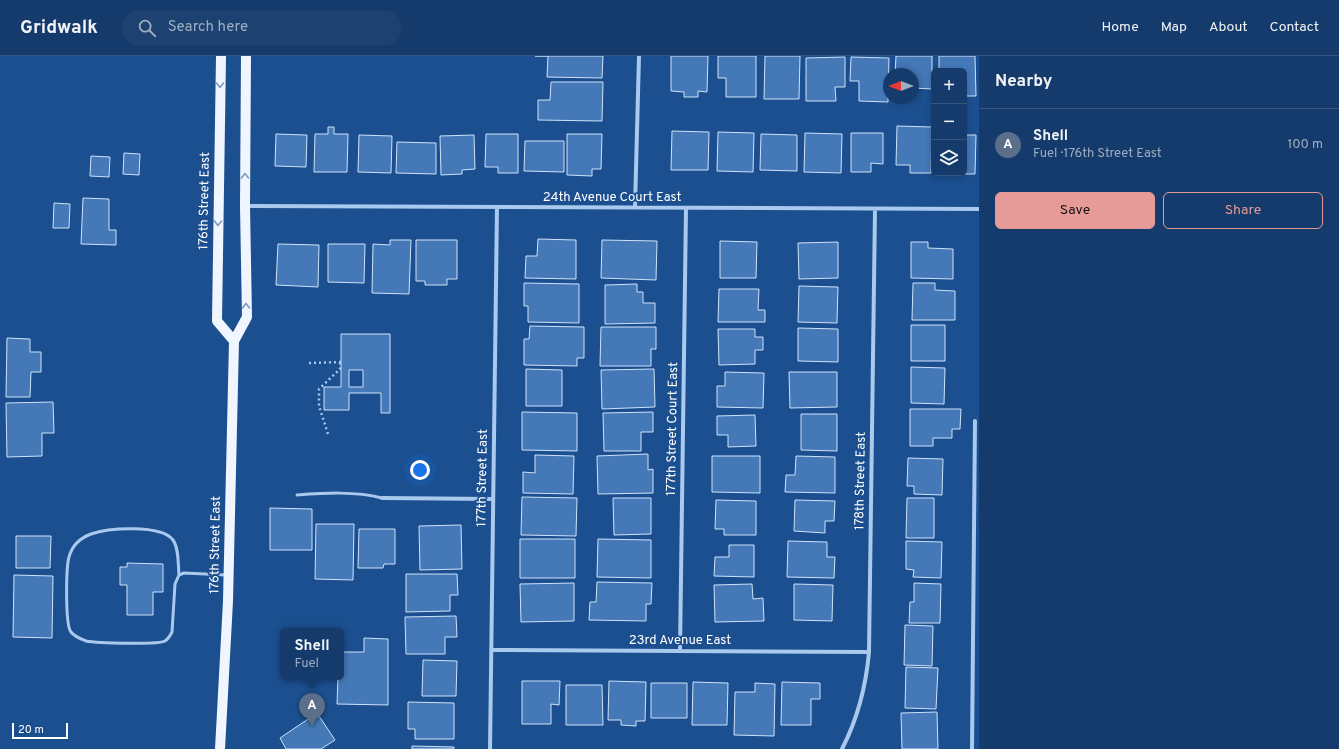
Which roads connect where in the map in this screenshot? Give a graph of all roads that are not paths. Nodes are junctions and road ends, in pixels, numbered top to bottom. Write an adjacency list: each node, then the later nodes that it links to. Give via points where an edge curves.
1 (221, 56): 10 (main road, 176th Street East, one-way to 10, via 217,321)
2 (246, 56): 4 (main road, 176th Street East, one-way to 2)
3 (639, 56): 6 (street)
4 (245, 206): 5 (street, 24th Avenue Court East); 10 (main road, 176th Street East, one-way to 4, via 247,317)
5 (497, 207): 6 (street, 24th Avenue Court East); 14 (street, 177th Street East)
6 (635, 207): 7 (street, 24th Avenue Court East)
7 (686, 208): 8 (street, 24th Avenue Court East); 20 (street, 177th Street Court East)
8 (875, 209): 9 (street, 24th Avenue Court East); 21 (street, 178th Street East)
9 (979, 210)
10 (234, 341): 16 (main road, 176th Street East)
11 (976, 421): 18 (street)
12 (297, 495): 13 (lane, via 369,495)
13 (382, 498): 14 (street)
14 (493, 499): 17 (street, 177th Street East)
15 (179, 575): 15 (lane, via 175,584 172,632 164,642 88,641 78,638 69,630 68,558 72,548 81,539 106,530 130,528 147,529 162,534 172,538 175,544); 16 (lane)
16 (228, 575): 22 (main road, 176th Street East)
17 (491, 650): 20 (street, 23rd Avenue East); 23 (street, 177th Street East)
18 (973, 650): 19 (street); 25 (street)
19 (979, 650)
20 (680, 651): 21 (street, 23rd Avenue East)
21 (869, 652): 24 (street, 178th Street East, via 860,704)
22 (220, 749)
23 (490, 749)
24 (842, 749)
25 (972, 749)

